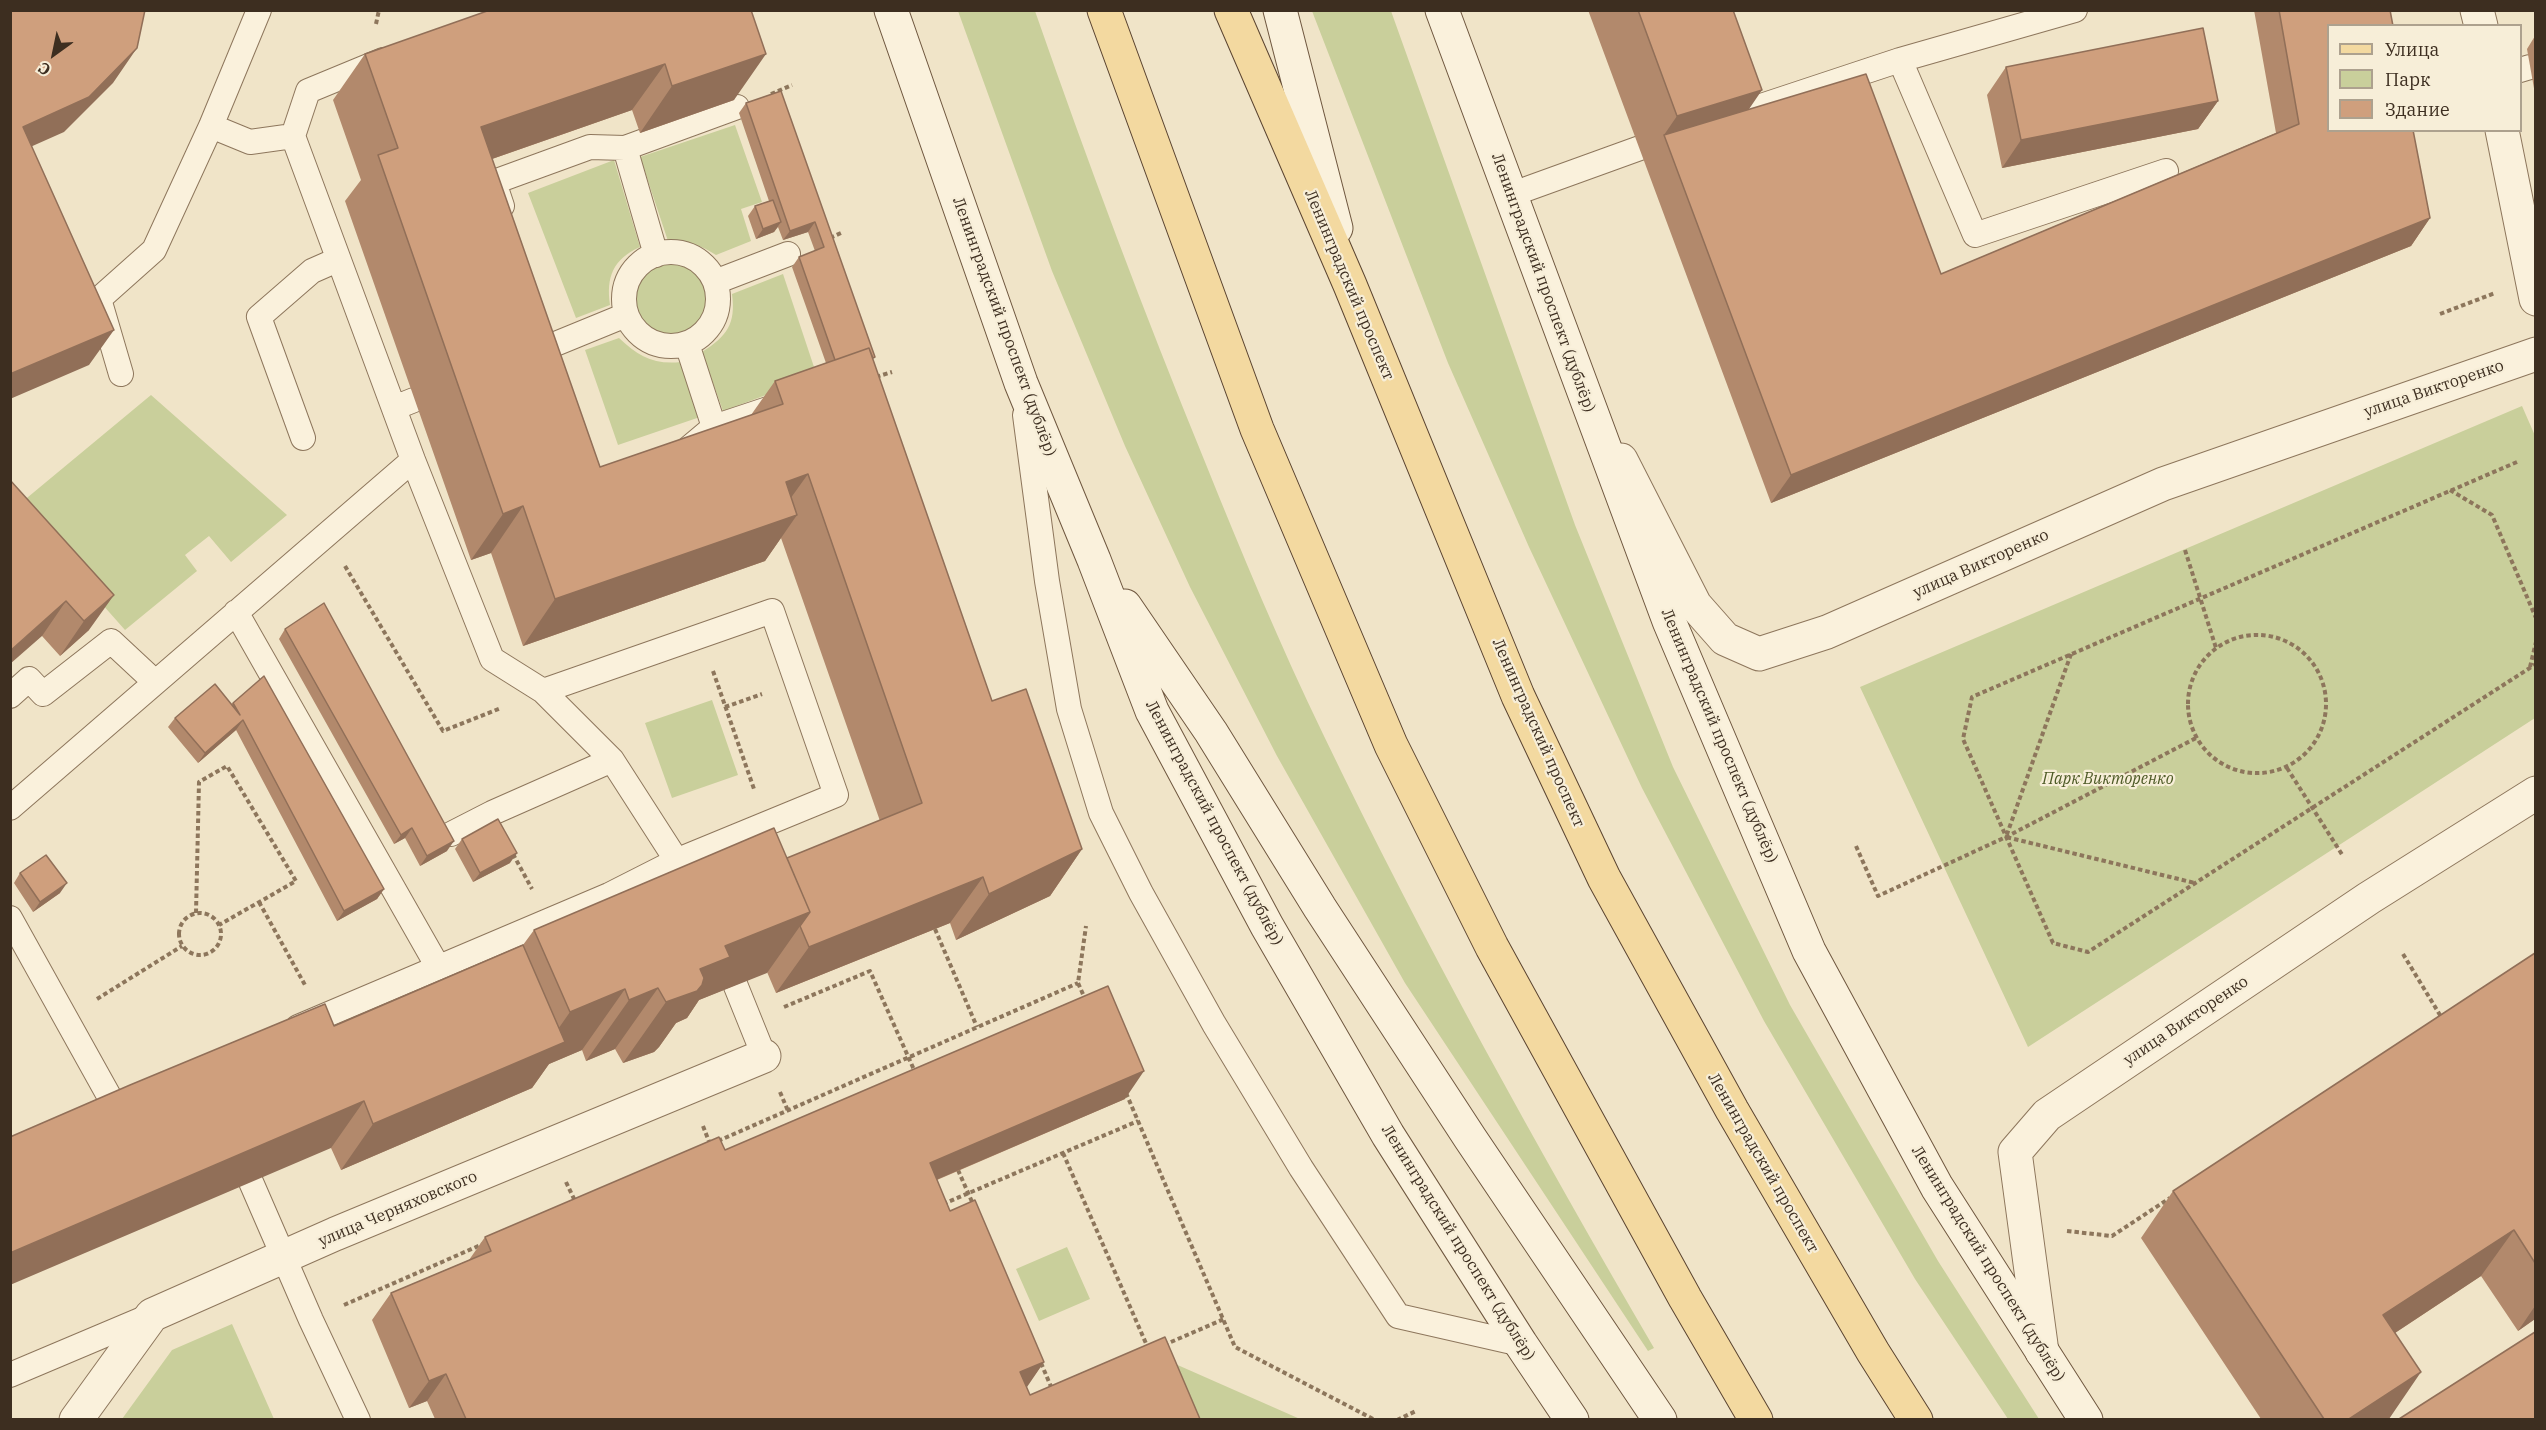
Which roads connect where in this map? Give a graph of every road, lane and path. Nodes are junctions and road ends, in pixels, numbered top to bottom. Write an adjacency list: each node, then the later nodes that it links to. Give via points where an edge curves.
1 (259, 10): 12 (lane)
2 (891, 10): 38 (main road, Ленинградский проспект (дублёр))
3 (1104, 10): 134 (main road, via 1257,429 1391,745 1492,947)
4 (1231, 10): 26 (main road, Ленинградский проспект)
5 (1280, 10): 26 (main road)
6 (1442, 10): 18 (main road, Ленинградский проспект (дублёр))
7 (2075, 10): 9 (lane)
8 (406, 50): 14 (lane, via 308,91)
9 (1900, 60): 11 (lane); 17 (lane, via 1975,236)
10 (736, 107): 15 (lane)
11 (1723, 118)
12 (211, 126): 14 (lane, via 250,142); 36 (lane, via 154,250 99,299)
13 (2502, 132): 28 (main road)
14 (293, 136): 24 (lane)
15 (625, 148): 19 (lane, via 590,147 494,182); 23 (lane)
16 (1640, 148): 18 (lane)
17 (2166, 171)
18 (1510, 195): 34 (main road, Ленинградский проспект (дублёр))
19 (509, 226)
20 (843, 232): 21 (path)
21 (824, 240)
22 (788, 254): 25 (lane)
23 (656, 255): 25 (lane, via 670,252 697,260); 30 (lane, via 642,262 629,279 623,301)
24 (338, 260): 41 (lane, via 312,271 259,317); 43 (lane, via 404,404)
25 (715, 282): 31 (lane, via 718,297 710,326)
26 (1350, 285): 135 (main road, Ленинградский проспект, via 1518,696 1604,878 1732,1110 1873,1352)
27 (2493, 293): 29 (path)
28 (2535, 299)
29 (2440, 314)
30 (626, 315): 31 (lane, via 633,328 657,345); 33 (lane)
31 (687, 344): 40 (lane)
32 (2535, 354): 34 (main road, улица Викторенко, via 2163,484 1827,632 1759,654 1725,639 1695,605)
33 (513, 361)
34 (1572, 362): 123 (main road, Ленинградский проспект (дублёр), via 1669,621 1809,951 1937,1187)
35 (892, 372): 37 (path)
36 (121, 374)
37 (871, 379)
38 (1021, 383): 48 (main road, Ленинградский проспект (дублёр)); 120 (lane, via 1047,581 1069,709 1101,813 1141,893 1278,1130 1398,1316)
39 (801, 398): 40 (lane)
40 (714, 427): 42 (lane, via 689,449)
41 (303, 438)
42 (669, 456)
43 (413, 460): 46 (lane); 59 (lane, via 492,659)
44 (2517, 462): 45 (path)
45 (2450, 490): 49 (path); 51 (path, via 2492,514)
46 (327, 535): 50 (lane); 59 (path, via 443,731)
47 (2185, 550): 49 (path)
48 (1094, 560): 120 (main road, Ленинградский проспект (дублёр), via 1152,711 1267,926 1388,1135); 133 (main road, via 1211,732 1470,1138)
49 (2199, 598): 54 (path); 55 (path)
50 (236, 612): 58 (lane); 85 (lane)
51 (2535, 618)
52 (700, 636): 59 (lane); 68 (path); 68 (lane, via 772,611 836,795)
53 (2535, 642): 57 (path)
54 (2216, 648): 61 (path, via 2201,662 2191,680 2188,719); 63 (path, via 2236,637 2259,634 2282,639 2302,651 2317,669 2325,690 2327,713 2320,736 2306,754)
55 (2071, 653): 70 (path); 70 (path, via 1972,697 1963,739)
56 (2535, 664): 57 (path)
57 (2530, 667): 65 (path)
58 (155, 682): 60 (lane, via 111,641 43,694 23,673); 66 (lane)
59 (543, 691): 62 (lane)
60 (10, 696)
61 (2196, 738): 63 (path, via 2208,755 2226,767 2267,774); 70 (path)
62 (612, 760): 67 (lane); 73 (lane)
63 (2287, 768): 65 (path)
64 (2535, 794): 123 (main road, улица Викторенко, via 2369,898 2047,1115 2015,1152)
65 (2313, 807): 72 (path); 74 (path)
66 (10, 808)
67 (492, 813): 69 (lane); 79 (path)
68 (766, 824): 73 (lane)
69 (451, 834)
70 (2006, 837): 71 (path, via 1878,897); 74 (path); 74 (path, via 2053,944 2088,952)
71 (1856, 846)
72 (2343, 856)
73 (678, 860): 75 (lane); 79 (lane)
74 (2195, 883)
75 (693, 892)
76 (259, 902): 77 (path, via 296,881 227,766 199,782); 80 (path); 90 (path)
77 (196, 913): 80 (path, via 209,915); 83 (path, via 180,926)
78 (10, 918): 92 (lane)
79 (549, 920): 85 (lane)
80 (219, 925): 83 (path, via 220,939 213,950 200,955)
81 (1086, 926): 86 (path)
82 (935, 929): 96 (path)
83 (182, 946): 92 (path)
84 (2403, 954): 91 (path)
85 (438, 968): 90 (lane)
86 (1078, 983): 88 (path); 96 (path)
87 (735, 984): 93 (lane)
88 (1087, 1004)
89 (2450, 1011): 91 (path)
90 (322, 1017): 97 (lane)
91 (2441, 1017): 94 (path); 95 (path)
92 (66, 1019): 102 (lane)
93 (750, 1021): 98 (lane); 99 (path, via 870,971)
94 (2431, 1023)
95 (2446, 1025)
96 (977, 1027): 99 (path)
97 (280, 1034)
98 (765, 1056): 116 (main road, улица Черняховского)
99 (908, 1058): 100 (path); 104 (path)
100 (917, 1076)
101 (1124, 1089): 103 (path)
102 (114, 1105)
103 (1138, 1121): 105 (path); 118 (path)
104 (700, 1149)
105 (1064, 1153): 108 (path); 122 (path)
106 (958, 1170): 108 (path)
107 (251, 1182): 116 (lane)
108 (968, 1193): 111 (path); 113 (path)
109 (2172, 1196): 114 (path, via 2112,1236)
110 (586, 1199): 112 (path)
111 (939, 1206)
112 (566, 1208)
113 (977, 1214)
114 (2067, 1231)
115 (491, 1241): 119 (path)
116 (283, 1257): 117 (main road, улица Черняховского); 119 (lane)
117 (152, 1315): 125 (lane); 128 (main road, улица Черняховского)
118 (1224, 1319): 121 (path); 130 (path, via 1236,1347)
119 (310, 1320): 129 (lane)
120 (1521, 1344): 132 (main road, Ленинградский проспект (дублёр))
121 (1160, 1346)
122 (1149, 1351)
123 (2042, 1352): 136 (main road, Ленинградский проспект (дублёр))
124 (1040, 1361): 126 (path)
125 (10, 1375)
126 (1053, 1393)
127 (1416, 1411): 131 (path)
128 (76, 1419)
129 (358, 1419)
130 (1375, 1419)
131 (1397, 1419)
132 (1572, 1419)
133 (1660, 1419)
134 (1756, 1419)
135 (1917, 1419)
136 (2086, 1419)

